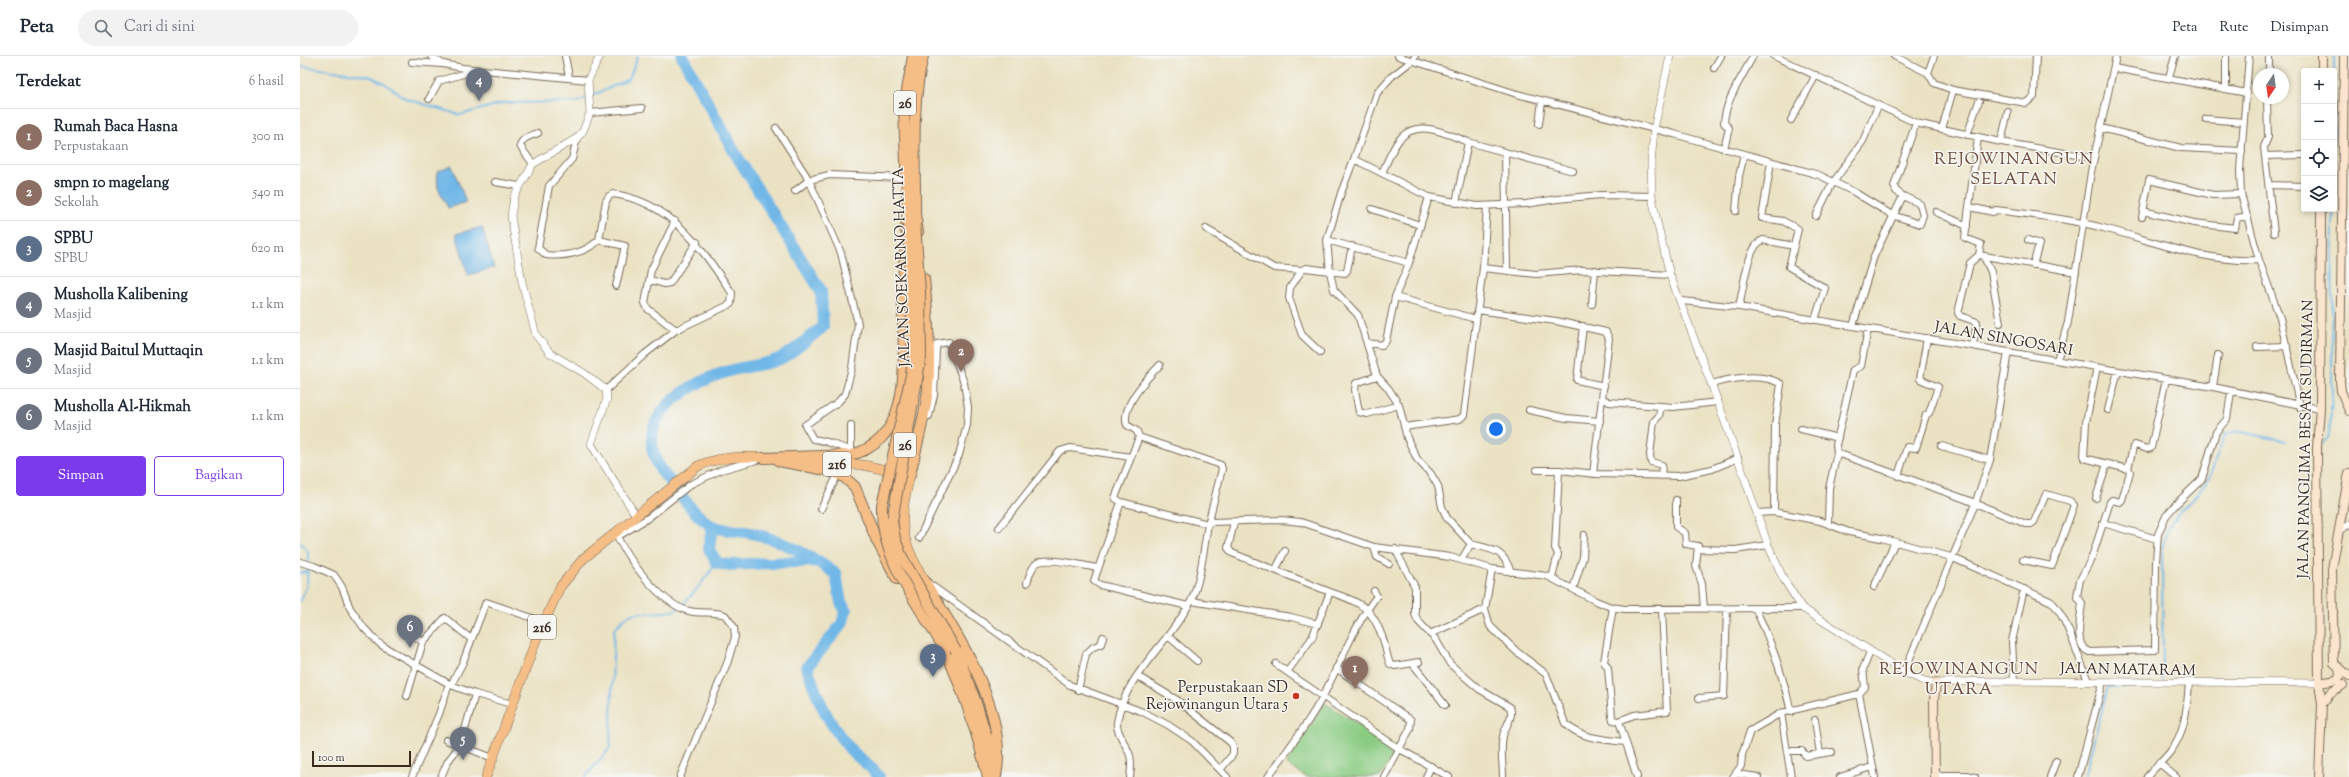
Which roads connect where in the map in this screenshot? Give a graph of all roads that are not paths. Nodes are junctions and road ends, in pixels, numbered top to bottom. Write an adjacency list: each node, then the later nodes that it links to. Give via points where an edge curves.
1 (431, 56): 23 (street)
2 (565, 56): 32 (street)
3 (600, 56): 33 (street)
4 (913, 56): 73 (highway, JALAN SOEKARNO HATTA / 26, via 904,108)
5 (923, 56): 96 (highway, JALAN SOEKARNO HATTA / 26, via 915,104)
6 (1398, 56): 21 (street)
7 (1670, 56): 52 (street)
8 (1722, 56): 24 (street)
9 (1753, 56): 61 (street, via 1724,118 1724,123 1729,128)
10 (1774, 56): 30 (street)
11 (1894, 56): 29 (street)
12 (1934, 56): 29 (street)
13 (2036, 56): 35 (street, via 2034,97 2026,103)
14 (2116, 56): 25 (street)
15 (2175, 56): 31 (street)
16 (2226, 56): 34 (street)
17 (2249, 56): 36 (street)
18 (2269, 56): 26 (street)
19 (2322, 56): 27 (main road)
20 (2344, 56): 60 (main road)
21 (1414, 58): 39 (street); 68 (street, via 1391,77 1377,93)
22 (412, 62): 23 (street)
23 (443, 64): 28 (street)
24 (1714, 68)
25 (2114, 68): 31 (street); 51 (street)
26 (2268, 68)
27 (2322, 68)
28 (478, 69): 32 (street); 37 (street, via 439,81)
29 (1929, 73): 35 (street, via 1933,81)
30 (1816, 75): 41 (street); 46 (street)
31 (2169, 77): 34 (street)
32 (569, 78): 33 (street)
33 (588, 80): 44 (street)
34 (2226, 88): 36 (street)
35 (1953, 90): 53 (street)
36 (2247, 93): 47 (street)
37 (429, 100)
38 (1979, 100): 55 (street)
39 (1542, 101): 49 (street); 52 (street)
40 (2267, 104): 66 (street, via 2268,137 2264,146)
41 (1878, 106): 48 (street); 76 (street, via 1863,141)
42 (642, 108): 44 (street)
43 (2008, 112): 59 (street)
44 (590, 113): 57 (street, via 583,131)
45 (2206, 119): 47 (street)
46 (1791, 120)
47 (2244, 122): 62 (street)
48 (1916, 123): 53 (street); 83 (street, via 1894,186)
49 (1539, 124)
50 (776, 128): 74 (street)
51 (2101, 128): 62 (street, via 2181,148); 67 (street)
52 (1654, 129): 61 (street); 82 (street)
53 (1942, 129): 55 (street)
54 (538, 133): 70 (street, via 521,142 522,150)
55 (1967, 135): 56 (street)
56 (1978, 137): 59 (street); 88 (street)
57 (577, 138): 70 (street); 103 (street, via 572,159 549,186 538,248 546,255 566,254 582,251)
58 (1468, 142): 63 (street); 72 (street, via 1434,128 1416,129 1398,141); 85 (street)
59 (2001, 142): 67 (street)
60 (2347, 146): 162 (main road, via 2340,381)
61 (1724, 149): 64 (street)
62 (2242, 151): 81 (street)
63 (1505, 152): 71 (street); 86 (street)
64 (1744, 154): 69 (street); 90 (street)
65 (2301, 155): 66 (street)
66 (2265, 156): 77 (street, via 2266,176)
67 (2094, 158): 98 (street)
68 (1354, 159): 72 (street); 104 (street)
69 (1770, 162): 76 (street, via 1802,170); 108 (street, via 1762,218 1784,221 1798,229)
70 (533, 164): 78 (street)
71 (1573, 171)
72 (1382, 172): 84 (street)
73 (905, 178): 74 (street, via 841,174); 96 (highway, JALAN SOEKARNO HATTA / 26)
74 (809, 180): 80 (street); 171 (street, via 841,253 858,324 852,368 845,394 838,402 805,425 813,439 824,440)
75 (495, 182): 78 (street)
76 (1833, 182): 93 (street); 94 (street)
77 (2270, 185): 79 (street); 102 (street)
78 (519, 186): 152 (street, via 512,203 512,225 522,282 536,334 550,353 584,373)
79 (2301, 186)
80 (795, 191)
81 (2241, 194): 95 (street); 95 (street, via 2213,194 2149,180 2143,214 2235,228 2237,218)
82 (1652, 196): 86 (street, via 1585,196); 119 (street)
83 (1903, 196): 93 (street); 93 (street, via 1920,204 1923,215 1920,224)
84 (1429, 197): 85 (street); 99 (street)
85 (1456, 203): 87 (street)
86 (1506, 205): 87 (street); 115 (street)
87 (1487, 206): 113 (street)
88 (1969, 207): 98 (street); 100 (street)
89 (1372, 209): 99 (street)
90 (1736, 211)
91 (1936, 212): 100 (street)
92 (2321, 212): 159 (main road, JALAN PANGLIMA BESAR SUDIRMAN)
93 (1892, 215): 131 (street, via 1874,256)
94 (1816, 216)
95 (2247, 216): 110 (street)
96 (911, 219): 139 (highway); 171 (highway, via 902,308 905,353 894,420 887,434 876,445 865,452); 247 (highway, JALAN SOEKARNO HATTA / 26, bridge, via 911,375 882,505 881,520 893,560)
97 (675, 221): 103 (street, via 643,203 613,194 606,201); 106 (street); 120 (street, via 651,270)
98 (2082, 223): 110 (street, via 2204,256); 118 (street)
99 (1420, 225): 111 (street)
100 (1967, 226): 109 (street, via 1965,238 1981,244)
101 (1206, 229): 114 (street, via 1274,268)
102 (2274, 233)
103 (599, 240): 121 (street, via 625,246)
104 (1327, 240): 107 (street); 117 (street)
105 (2028, 240): 112 (street, via 2039,244)
106 (696, 242): 120 (street, via 670,283); 133 (street, via 732,293 733,299 727,307)
107 (1352, 246): 111 (street); 117 (street, via 1347,271 1342,274)
108 (1794, 246): 125 (street, via 1763,240 1758,243 1750,256); 128 (street, via 1790,267 1825,288)
109 (1981, 256): 112 (street); 129 (street, via 1991,272); 136 (street, via 1970,262 1958,313 1977,322)
110 (2259, 260): 137 (street, via 2280,318)
111 (1409, 263): 122 (street)
112 (2033, 265): 118 (street)
113 (1483, 268): 115 (street); 126 (street)
114 (1302, 270): 117 (street, via 1308,268); 140 (street, via 1290,288 1289,298 1302,335)
115 (1507, 270): 116 (street, via 1536,274)
116 (1594, 270): 119 (street); 124 (street)
117 (1330, 272): 135 (street, via 1338,296 1358,315)
118 (2076, 272): 143 (street, via 2068,322)
119 (1670, 275): 123 (street)
120 (651, 280): 133 (street, via 646,306)
121 (616, 286)
122 (1395, 296): 127 (street); 135 (street, via 1386,342)
123 (1682, 301): 125 (street, JALAN SINGOSARI); 149 (street)
124 (1592, 304)
125 (1739, 307): 128 (street, JALAN SINGOSARI)
126 (1477, 310): 127 (street); 130 (street)
127 (1476, 318): 166 (street, via 1464,415 1460,419)
128 (1814, 320): 131 (street, JALAN SINGOSARI)
129 (2000, 323)
130 (1584, 326): 150 (street, via 1608,334); 150 (street, via 1577,380)
131 (1853, 326): 132 (street, JALAN SINGOSARI)
132 (1868, 329): 134 (street, JALAN SINGOSARI); 169 (street, via 1860,366 1853,370)
133 (676, 330): 152 (street)
134 (1927, 338): 136 (street, JALAN SINGOSARI); 186 (street, via 1920,379 1938,387 1916,448 1907,447)
135 (1367, 343): 147 (street)
136 (1973, 346): 141 (street, JALAN SINGOSARI)
137 (2287, 346): 138 (street); 158 (street)
138 (2257, 347)
139 (932, 349): 163 (street, via 934,395); 184 (highway, via 926,402); 204 (street, via 937,344 950,342 964,382 968,407 967,425 958,455)
140 (1320, 352)
141 (2008, 352): 143 (street, JALAN SINGOSARI); 176 (street)
142 (2218, 355): 151 (street)
143 (2057, 360): 145 (street, JALAN SINGOSARI)
144 (1160, 365): 168 (street, via 1135,392 1126,417 1127,425 1136,431)
145 (2097, 367): 146 (street, JALAN SINGOSARI); 177 (street, via 2086,422 2084,456 2086,459)
146 (2118, 371): 148 (street, JALAN SINGOSARI); 161 (street)
147 (1377, 376): 156 (street); 156 (street, via 1356,383 1360,412 1367,414)
148 (2166, 379): 151 (street, JALAN SINGOSARI); 178 (street, via 2151,448 2134,446)
149 (1712, 384): 155 (street); 192 (street, via 1733,377 1748,377 1781,384 1775,425)
150 (1604, 386): 154 (street)
151 (2213, 387): 153 (street, JALAN SINGOSARI)
152 (606, 390): 194 (street, via 607,399 591,444)
153 (2231, 392): 158 (street, JALAN SINGOSARI); 205 (street, via 2226,419 2216,432 2202,479 2166,516)
154 (1602, 398): 157 (street, via 1615,403); 164 (street)
155 (1718, 402): 157 (street); 175 (street)
156 (1399, 405): 166 (street)
157 (1660, 406): 185 (street, via 1659,416 1654,421 1650,455 1651,462 1662,465)
158 (2300, 406): 159 (street, JALAN SINGOSARI)
159 (2320, 409): 264 (main road, JALAN PANGLIMA BESAR SUDIRMAN, via 2317,447)
160 (1529, 410): 164 (street, via 1566,418)
161 (2108, 410)
162 (2349, 411)
163 (929, 416)
164 (1600, 421): 183 (street)
165 (850, 425): 171 (street)
166 (1407, 427): 207 (street, via 1406,438 1417,459 1438,486 1442,508 1447,518)
167 (1801, 429): 169 (street)
168 (1139, 437): 173 (street); 197 (street, via 1221,465)
169 (1838, 438): 172 (street)
170 (1941, 446): 176 (street)
171 (851, 453): 174 (highway)
172 (1837, 453): 186 (street); 198 (street, via 1829,488)
173 (1131, 457): 189 (street, via 1115,495 1116,500); 200 (street, via 1070,448 1060,451)
174 (764, 458): 182 (highway); 184 (main road, 216, via 863,465); 194 (main road, 216, via 710,460 687,473 645,509); 202 (street, via 721,470 691,484 648,518)
175 (1738, 458): 185 (street, via 1712,469 1679,476); 193 (street)
176 (1990, 460): 190 (street)
177 (2107, 464): 178 (street); 187 (street)
178 (2128, 469): 196 (street, via 2130,472 2122,500 2111,500)
179 (1537, 470): 180 (street)
180 (1559, 470): 183 (street); 222 (street, via 1555,548 1558,554)
181 (2349, 473): 201 (main road, JALAN PANGLIMA BESAR SUDIRMAN)
182 (838, 474): 191 (street); 247 (highway, via 855,487 877,541 914,609)
183 (1593, 474): 185 (street)
184 (910, 475): 223 (main road, via 901,524 910,554)
185 (1661, 476)
186 (1898, 476): 190 (street)
187 (2096, 498)
188 (1676, 500): 211 (street, via 1676,528 1685,533 1685,544 1698,545)
189 (1120, 502): 197 (street); 218 (street)
190 (1975, 504): 213 (street); 215 (street, via 2031,524 2046,494 2070,501 2074,505 2052,566)
191 (821, 509)
192 (1774, 512): 193 (street); 198 (street)
193 (1757, 513): 208 (street)
194 (635, 514): 202 (main road, 216)
195 (1234, 522): 197 (street); 209 (street, via 1301,522); 219 (street, via 1230,551)
196 (2103, 523): 205 (street); 205 (street, via 2077,592 2082,603 2078,630 2084,648 2089,652 2154,651)
197 (1208, 524): 230 (street, via 1202,561)
198 (1828, 524): 206 (street, via 1849,532)
199 (2349, 524): 201 (street)
200 (999, 528)
201 (2339, 531): 252 (main road, JALAN PANGLIMA BESAR SUDIRMAN, via 2332,569 2334,663)
202 (616, 534): 239 (main road, 216, via 583,559 560,588); 299 (street, via 626,553 665,597 689,611 713,611 725,615 734,627 735,637 728,661)
203 (1584, 535): 226 (street, via 1583,557)
204 (919, 538)
205 (2157, 539)
206 (1895, 542): 213 (street); 225 (street)
207 (1471, 544): 214 (street); 221 (street, via 1502,554)
208 (1768, 545): 211 (street, via 1735,550); 232 (street, via 1783,578)
209 (1374, 546): 210 (street); 217 (street, via 1376,557)
210 (1395, 549): 214 (street); 242 (street, via 1415,587 1415,614)
211 (1699, 549): 235 (street, via 1696,566 1702,584)
212 (1286, 551): 219 (street)
213 (1951, 557): 227 (street); 255 (street)
214 (1461, 560): 220 (street)
215 (2023, 560)
216 (301, 562): 251 (street, via 334,575 350,608 364,628 381,645)
217 (1389, 564)
218 (1097, 568): 224 (street, via 1074,563 1042,561 1034,566); 230 (street, via 1093,580 1100,585)
219 (1276, 569): 229 (street)
220 (1492, 569): 221 (street); 234 (street)
221 (1511, 572): 222 (street)
222 (1552, 578): 226 (street)
223 (924, 580): 267 (street); 300 (highway, via 966,652 983,690 997,737 1000,758)
224 (1027, 583)
225 (1874, 587)
226 (1573, 589): 231 (street)
227 (2024, 589): 258 (street, via 2012,641); 259 (street, via 2056,605)
228 (1374, 591): 233 (street, via 1377,596)
229 (1330, 592): 233 (street); 240 (street)
230 (1189, 603): 240 (street, via 1291,617); 243 (street)
231 (1613, 607): 237 (street); 280 (street, via 1604,662 1608,668 1612,717 1613,720)
232 (1802, 608): 238 (street); 248 (street, JALAN MATARAM)
233 (1367, 609): 253 (street, via 1362,614); 276 (street, via 1376,621 1390,664 1395,666 1416,663)
234 (1485, 609): 242 (street); 282 (street, via 1490,626 1517,652 1546,674 1561,716 1571,730 1586,736)
235 (1704, 609): 236 (street); 237 (street)
236 (1727, 609): 238 (street); 272 (street, via 1724,696)
237 (1662, 610): 280 (street, via 1667,711 1639,714)
238 (1756, 610): 277 (street, via 1770,638)
239 (544, 622): 245 (street, via 486,602); 273 (main road, 216)
240 (1318, 624): 254 (street, via 1312,638)
241 (401, 626): 246 (street)
242 (1430, 634): 307 (street, via 1450,664 1479,689 1510,707 1510,721 1503,737)
243 (1168, 636): 249 (street); 256 (street)
244 (1103, 637): 267 (street, via 1101,644 1086,654)
245 (470, 639): 246 (street, via 445,618); 265 (street, via 463,662)
246 (423, 642): 251 (street)
247 (949, 651): 300 (highway, 26, via 973,690 986,728)
248 (1870, 652): 255 (street, JALAN MATARAM); 269 (street, via 1864,669 1865,687)
249 (1197, 661)
250 (1276, 664): 254 (street)
251 (416, 665): 265 (street); 270 (street)
252 (2339, 666): 257 (main road); 261 (main road, via 2339,678)
253 (1336, 668): 271 (street); 284 (street, via 1411,720 1410,729)
254 (1287, 672): 271 (street)
255 (1904, 672): 262 (street, JALAN MATARAM, via 1924,681)
256 (1137, 676): 274 (street); 293 (street, via 1177,700 1230,742 1233,754)
257 (2349, 676)
258 (2014, 681): 259 (street, JALAN MATARAM); 262 (street, JALAN MATARAM)
259 (2088, 682): 260 (street, JALAN MATARAM)
260 (2103, 682): 263 (street, JALAN MATARAM); 315 (street)
261 (2331, 682): 264 (main road); 266 (main road)
262 (1936, 683): 295 (main road)
263 (2189, 683): 264 (street, JALAN MATARAM); 290 (street, via 2182,730 2170,752)
264 (2319, 683): 275 (main road, JALAN PANGLIMA BESAR SUDIRMAN)
265 (450, 684): 268 (street); 296 (street)
266 (2346, 685): 275 (main road, via 2330,694)
267 (1078, 690): 274 (street)
268 (475, 694): 273 (street); 283 (street)
269 (1859, 694): 277 (street); 292 (street)
270 (407, 696)
271 (1322, 697): 284 (street); 303 (street, via 1308,722)
272 (1699, 698)
273 (512, 704): 288 (main road, 216)
274 (1121, 704): 293 (street, via 1168,725 1192,741); 301 (street, via 1116,725 1131,758)
275 (2322, 704): 318 (main road, JALAN PANGLIMA BESAR SUDIRMAN)
276 (1445, 705)
277 (1791, 712): 278 (street)
278 (1781, 713): 285 (street); 294 (street, via 1750,731)
279 (1815, 720): 287 (street)
280 (1619, 721): 282 (street)
281 (446, 740): 283 (street)
282 (1625, 742): 308 (street)
283 (461, 744): 288 (street); 297 (street, via 448,761)
284 (1398, 748): 291 (street); 304 (street)
285 (1789, 751): 287 (street, via 1802,751 1806,756); 310 (street)
286 (1832, 752): 287 (street)
287 (1820, 754)
288 (493, 758): 298 (main road, 216)
289 (2056, 761): 314 (street)
290 (2159, 763): 316 (street); 317 (street)
291 (1431, 766): 305 (street); 306 (street)
292 (1872, 766): 311 (street); 312 (street)
293 (1220, 770): 302 (street)
294 (1735, 776): 309 (street)
295 (1935, 776): 313 (street)
296 (412, 777)
297 (441, 777)
298 (486, 777)
299 (680, 777)
300 (994, 777)
301 (1130, 777)
302 (1227, 777)
303 (1268, 777)
304 (1384, 777)
305 (1426, 777)
306 (1449, 777)
307 (1503, 777)
308 (1637, 777)
309 (1758, 777)
310 (1791, 777)
311 (1840, 777)
312 (1875, 777)
313 (1975, 777)
314 (2050, 777)
315 (2078, 777)
316 (2147, 777)
317 (2176, 777)
318 (2319, 777)

